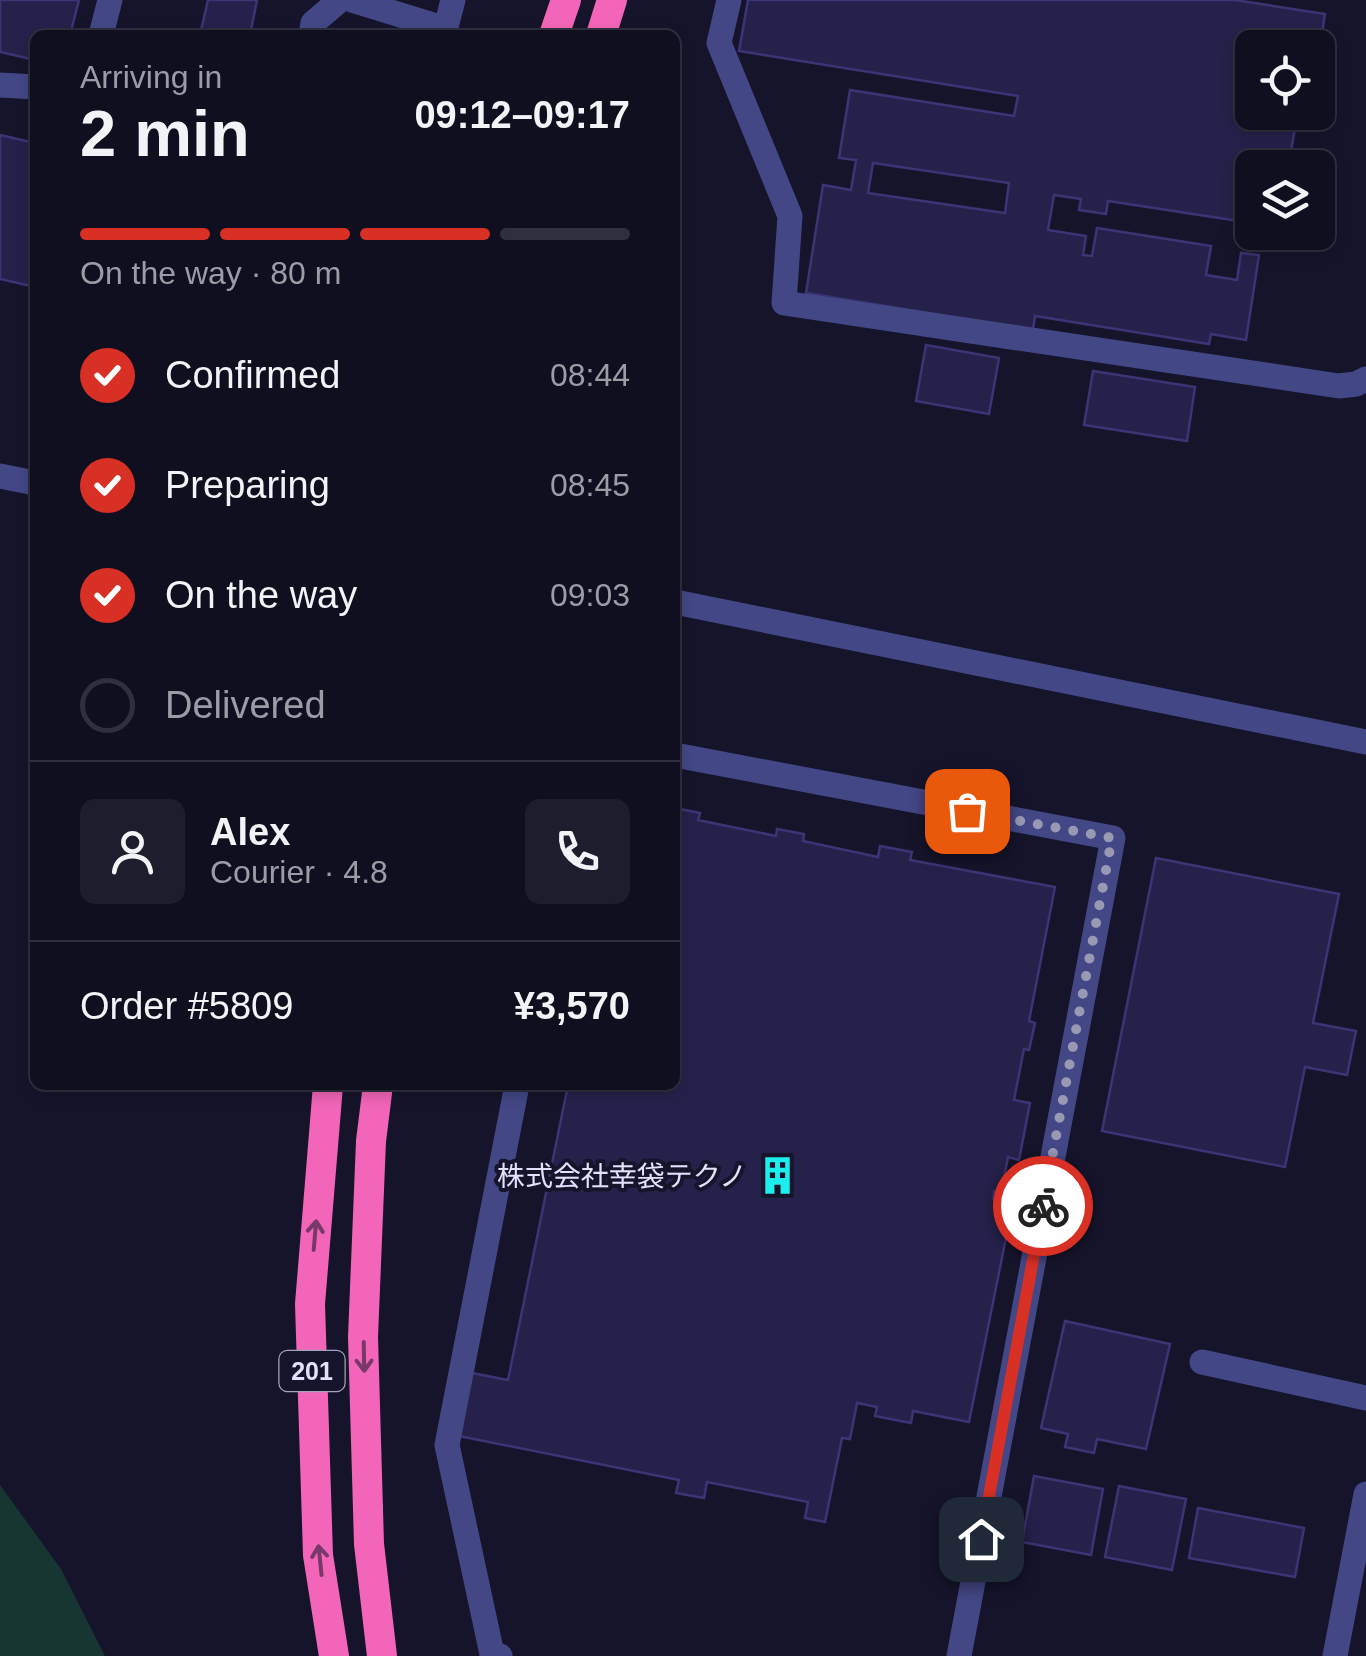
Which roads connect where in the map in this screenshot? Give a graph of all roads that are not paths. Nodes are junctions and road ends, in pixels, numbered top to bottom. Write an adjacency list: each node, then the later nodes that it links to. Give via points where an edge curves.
1 (110, 0): 8 (street)
2 (340, 0): 9 (street)
3 (352, 0): 10 (street)
4 (453, 0): 11 (street)
5 (566, 0): 12 (highway)
6 (612, 0): 13 (highway)
7 (729, 0): 16 (street, via 720,43 790,216 784,303 1339,386)
8 (102, 30)
9 (312, 30)
10 (439, 30)
11 (446, 30)
12 (556, 30)
13 (603, 30)
14 (0, 85): 15 (street)
15 (30, 87)
16 (1366, 379)
17 (0, 476): 18 (street)
18 (30, 482)
19 (680, 603): 20 (street)
20 (1366, 742)
21 (680, 756): 32 (street, via 1112,838)
22 (328, 1090): 29 (highway, 201, one-way to 22, via 318,1555 310,1304)
23 (377, 1090): 30 (highway, 201, one-way to 30, via 363,1337 369,1544)
24 (517, 1090): 31 (street, via 447,1445 492,1654)
25 (1202, 1362): 26 (street)
26 (1366, 1398)
27 (1365, 1504): 28 (street)
28 (1355, 1616): 33 (street)
29 (334, 1656)
30 (382, 1656)
31 (500, 1656)
32 (959, 1656)
33 (1335, 1656)

